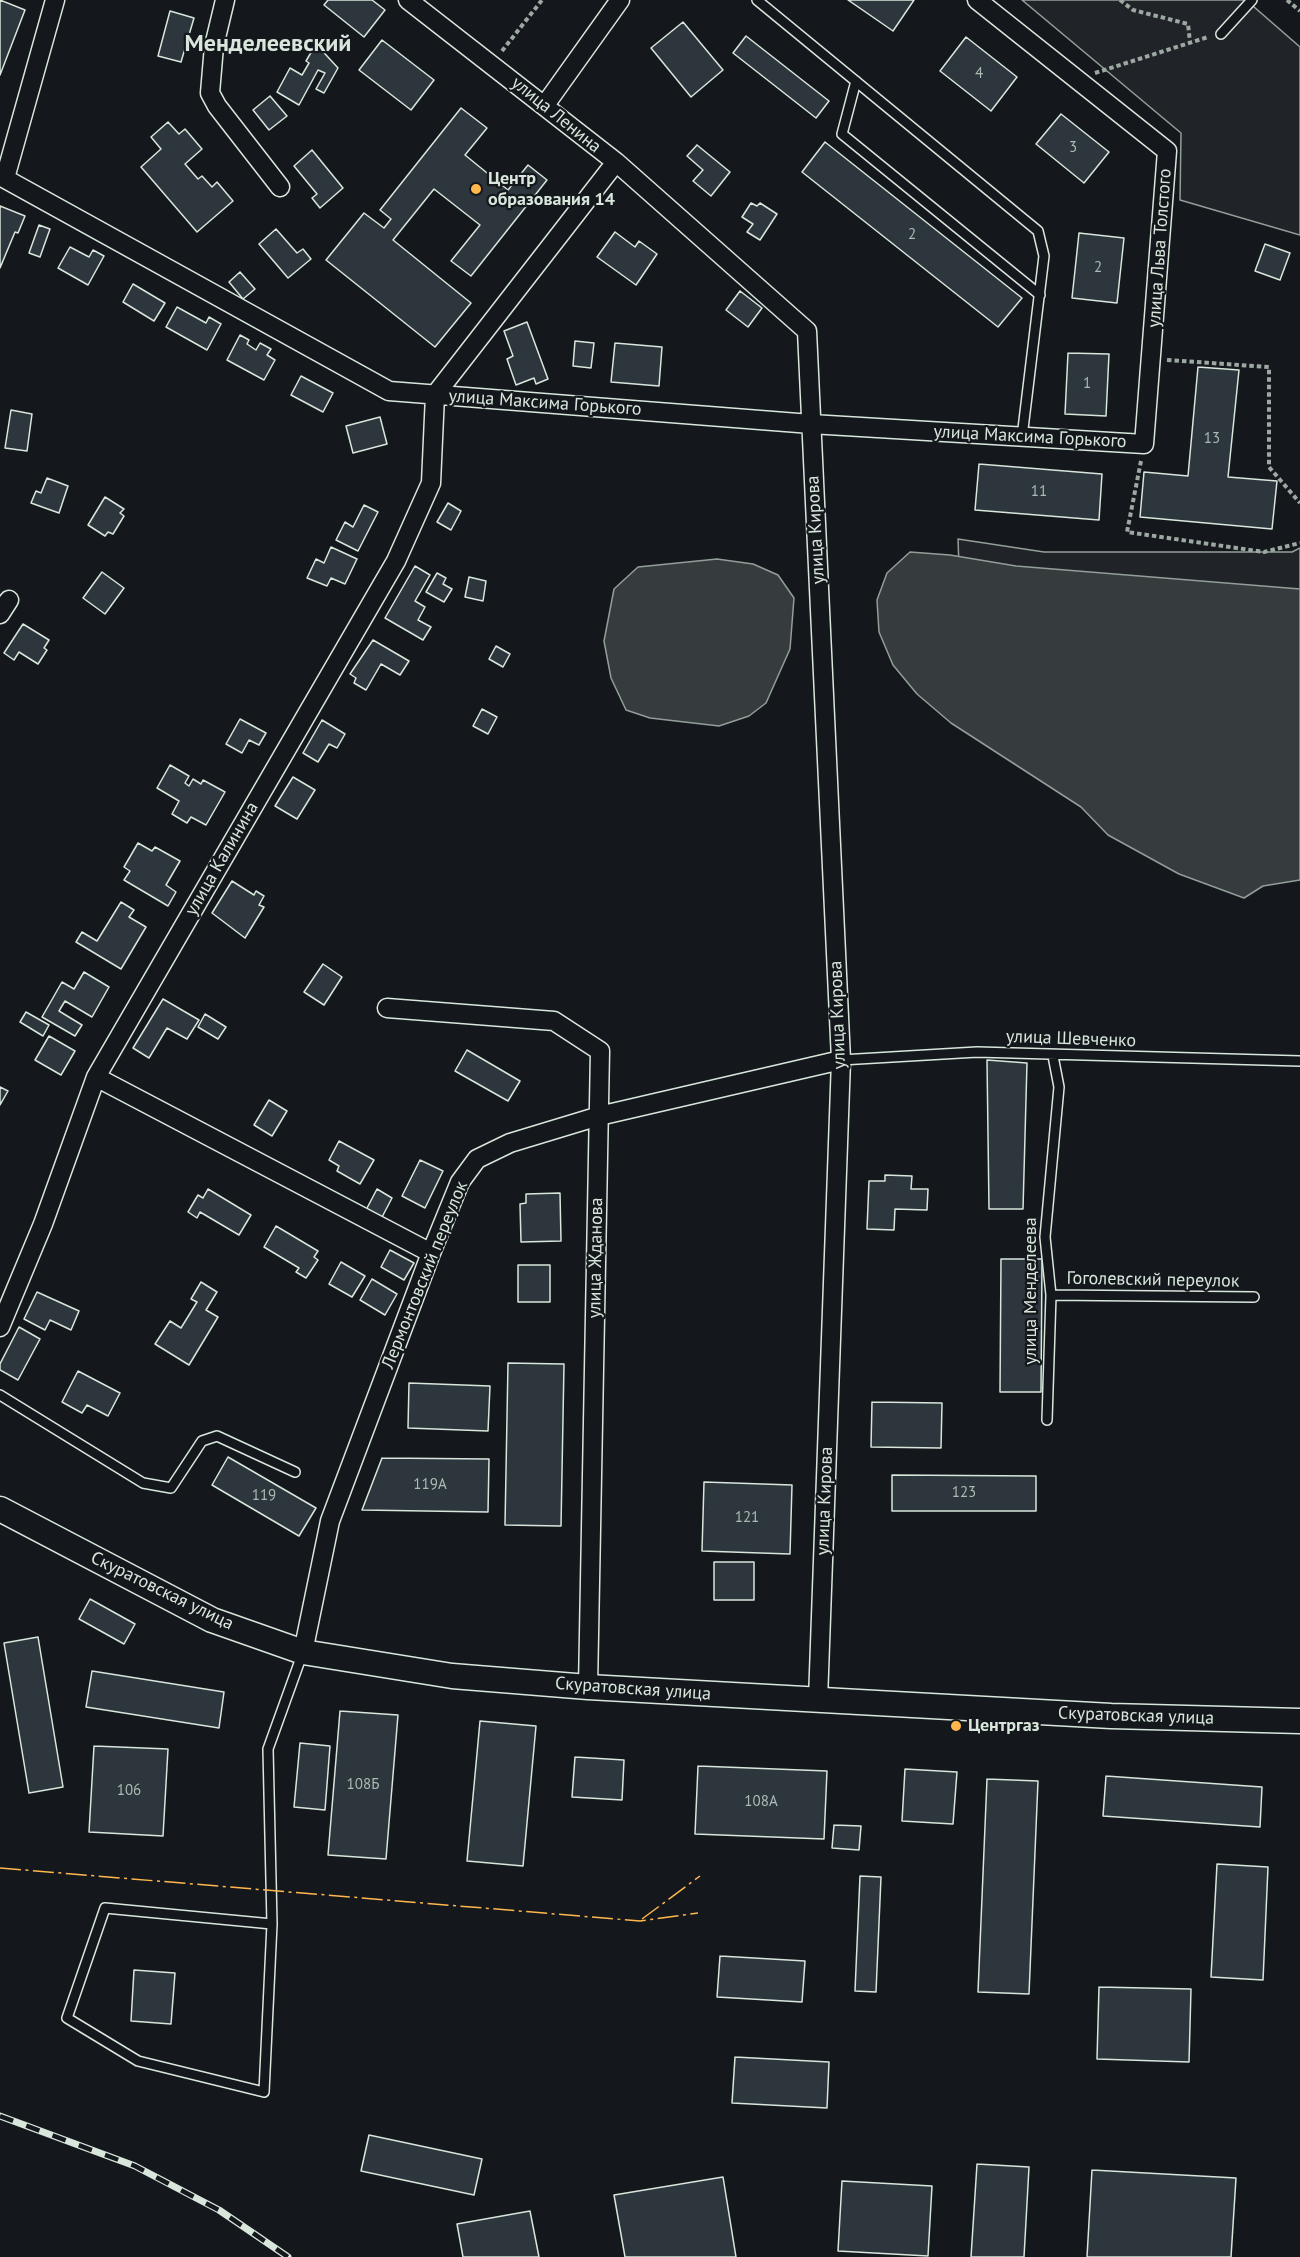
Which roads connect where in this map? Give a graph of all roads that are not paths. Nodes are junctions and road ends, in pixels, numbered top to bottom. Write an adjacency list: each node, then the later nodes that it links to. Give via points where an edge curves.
1 (55, 0): 12 (street)
2 (225, 0): 13 (street, via 214,46 210,93)
3 (408, 0): 10 (street, улица Ленина)
4 (620, 0): 10 (street)
5 (757, 0): 9 (lane)
6 (977, 0): 19 (street, улица Льва Толстого, via 1167,151)
7 (1252, 0): 8 (lane)
8 (1221, 33)
9 (856, 81): 14 (lane, via 1038,231 1044,256); 14 (lane, via 842,134)
10 (544, 105): 11 (street, улица Ленина)
11 (615, 162): 15 (street, улица Ленина); 16 (street)
12 (2, 177): 16 (street, улица Максима Горького, via 389,391)
13 (280, 187)
14 (1040, 296): 18 (lane)
15 (807, 331): 17 (street, улица Кирова)
16 (435, 395): 17 (street, улица Максима Горького); 24 (street, улица Калинина, via 431,483 396,561)
17 (811, 424): 18 (street, улица Максима Горького); 22 (street, улица Кирова)
18 (1022, 437): 19 (street, улица Максима Горького)
19 (1144, 444)
20 (387, 1008): 25 (street, улица Жданова, via 554,1021 600,1050)
21 (1053, 1056): 22 (lane, улица Шевченко, via 977,1052); 23 (lane, улица Шевченко); 27 (lane, улица Менделеева, via 1059,1087 1045,1237)
22 (841, 1060): 25 (street, Лермонтовский переулок); 36 (street, улица Кирова)
23 (1300, 1060)
24 (96, 1077): 26 (street); 29 (street, улица Калинина, via 43,1224)
25 (599, 1116): 26 (street, Лермонтовский переулок, via 510,1143 477,1159 460,1182); 35 (street, улица Жданова)
26 (431, 1253): 34 (street, Лермонтовский переулок, via 330,1521)
27 (1051, 1295): 28 (lane, Гоголевский переулок); 31 (lane, улица Менделеева)
28 (1254, 1297)
29 (0, 1327)
30 (0, 1395): 32 (lane, via 144,1483 171,1488 202,1441 217,1436)
31 (1047, 1420)
32 (295, 1472)
33 (0, 1509): 34 (street, Скуратовская улица, via 212,1620)
34 (303, 1652): 35 (street, Скуратовская улица, via 452,1676); 38 (lane, via 268,1749)
35 (588, 1687): 36 (street, Скуратовская улица)
36 (818, 1700): 37 (street, Скуратовская улица, via 1111,1716)
37 (1300, 1721)
38 (272, 1924): 38 (lane, via 264,2092 138,2061 67,2018 105,1908)

